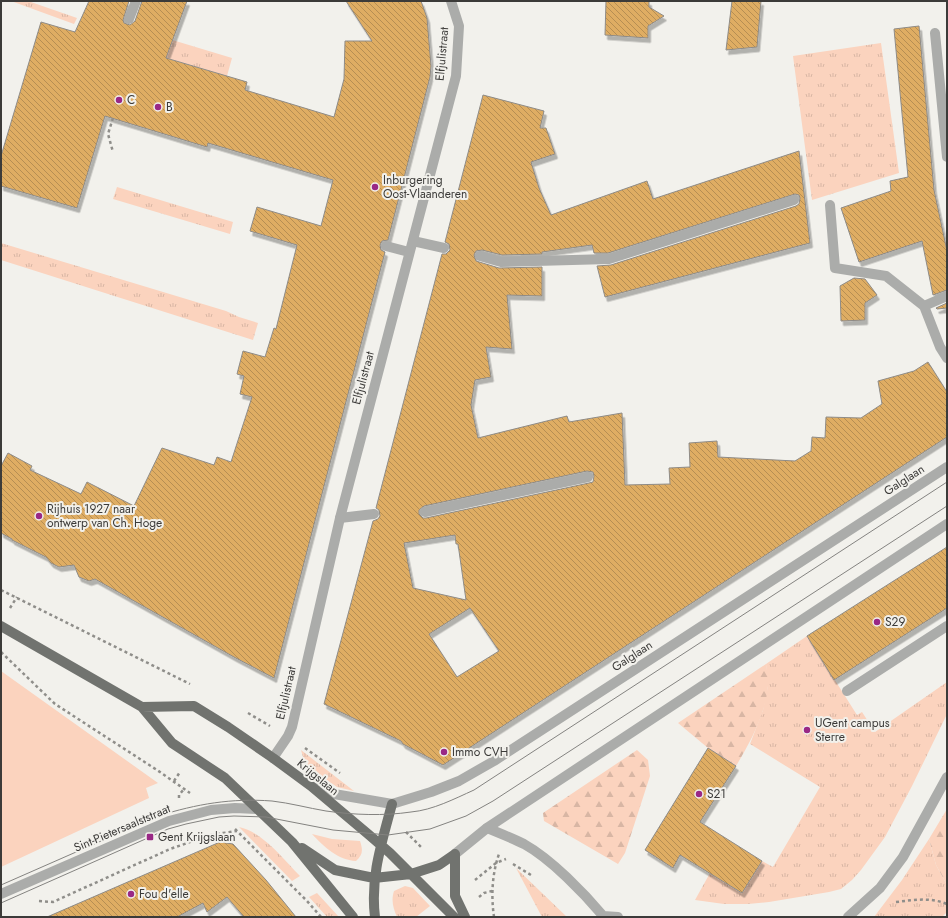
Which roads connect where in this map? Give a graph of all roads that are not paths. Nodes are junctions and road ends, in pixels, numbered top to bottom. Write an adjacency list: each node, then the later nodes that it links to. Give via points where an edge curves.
1 (136, 1): 3 (street)
2 (451, 1): 8 (street, Elfjulistraat, via 459,26 456,76)
3 (129, 19)
4 (935, 33): 5 (street)
5 (947, 157)
6 (794, 200): 12 (street, via 609,259 501,262)
7 (830, 205): 14 (street, via 835,268 886,276)
8 (413, 241): 10 (street); 11 (street, Elfjulistraat)
9 (386, 246): 11 (street)
10 (444, 248)
11 (410, 252): 20 (street, Elfjulistraat)
12 (480, 256)
13 (947, 296): 14 (street)
14 (924, 306): 15 (street)
15 (947, 358)
16 (947, 468): 29 (street, Galglaan, via 483,768 459,781)
17 (588, 477): 18 (street)
18 (425, 512)
19 (374, 514): 20 (street)
20 (340, 518): 26 (street, Elfjulistraat, via 292,726)
21 (947, 524): 31 (street)
22 (1, 626): 25 (main road)
23 (947, 626): 24 (street)
24 (847, 691)
25 (142, 707): 26 (main road, Krijgslaan, via 194,706); 30 (main road, via 172,743 226,778)
26 (273, 758): 28 (main road, Krijgslaan)
27 (947, 777): 44 (street, via 903,857 880,888)
28 (310, 786): 29 (street, Galglaan, via 334,794); 33 (main road, Krijgslaan)
29 (392, 804): 33 (main road)
30 (258, 809): 32 (main road); 37 (street, Sint-Pietersaalststraat, via 211,810 159,824)
31 (487, 828): 34 (street); 38 (street, via 544,857)
32 (292, 842): 36 (main road, via 335,870); 39 (main road)
33 (381, 845): 35 (main road, Krijgslaan); 36 (main road)
34 (455, 854): 35 (main road, via 439,865); 42 (main road, via 455,896)
35 (411, 874): 36 (main road); 41 (main road, Krijgslaan)
36 (374, 878): 40 (main road)
37 (1, 894)
38 (604, 916): 43 (street)
39 (353, 917)
40 (375, 917)
41 (454, 917)
42 (465, 917)
43 (618, 917)
44 (848, 917)

